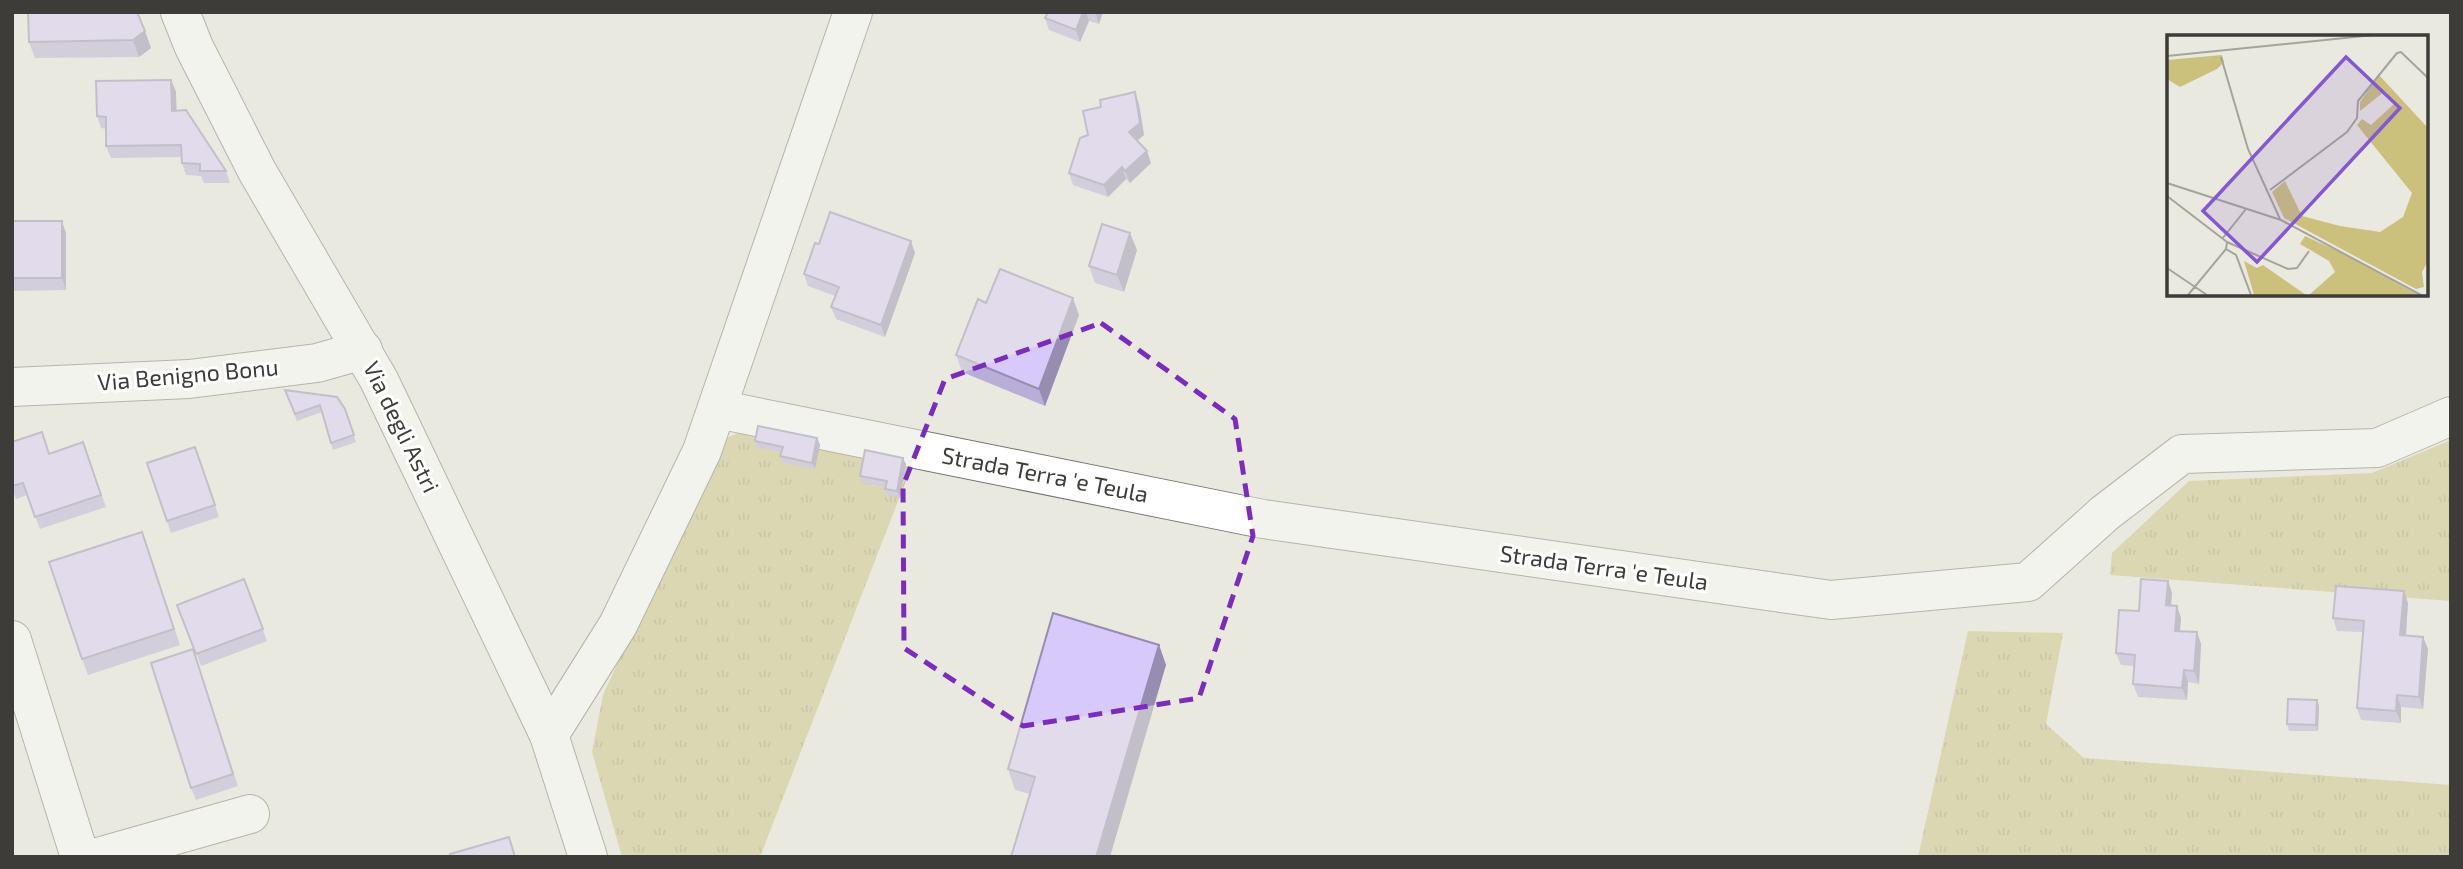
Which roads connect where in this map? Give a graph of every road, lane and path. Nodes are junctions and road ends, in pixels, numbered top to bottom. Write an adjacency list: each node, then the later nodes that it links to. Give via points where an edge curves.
1 (180, 12): 3 (street, Via degli Astri, via 257,171)
2 (853, 12): 5 (street)
3 (363, 350): 4 (street, Via Benigno Bonu, via 317,363 189,379); 8 (street, Via degli Astri)
4 (12, 387)
5 (717, 409): 6 (street, Strada Terra 'e Teula, via 1263,519 1831,600 2028,582 2105,513 2182,454 2377,448); 8 (street, via 702,452 618,625)
6 (2451, 416)
7 (12, 640): 10 (street)
8 (549, 735): 12 (street, Via degli Astri)
9 (250, 814): 11 (street)
10 (80, 857)
11 (98, 857)
12 (587, 857)

